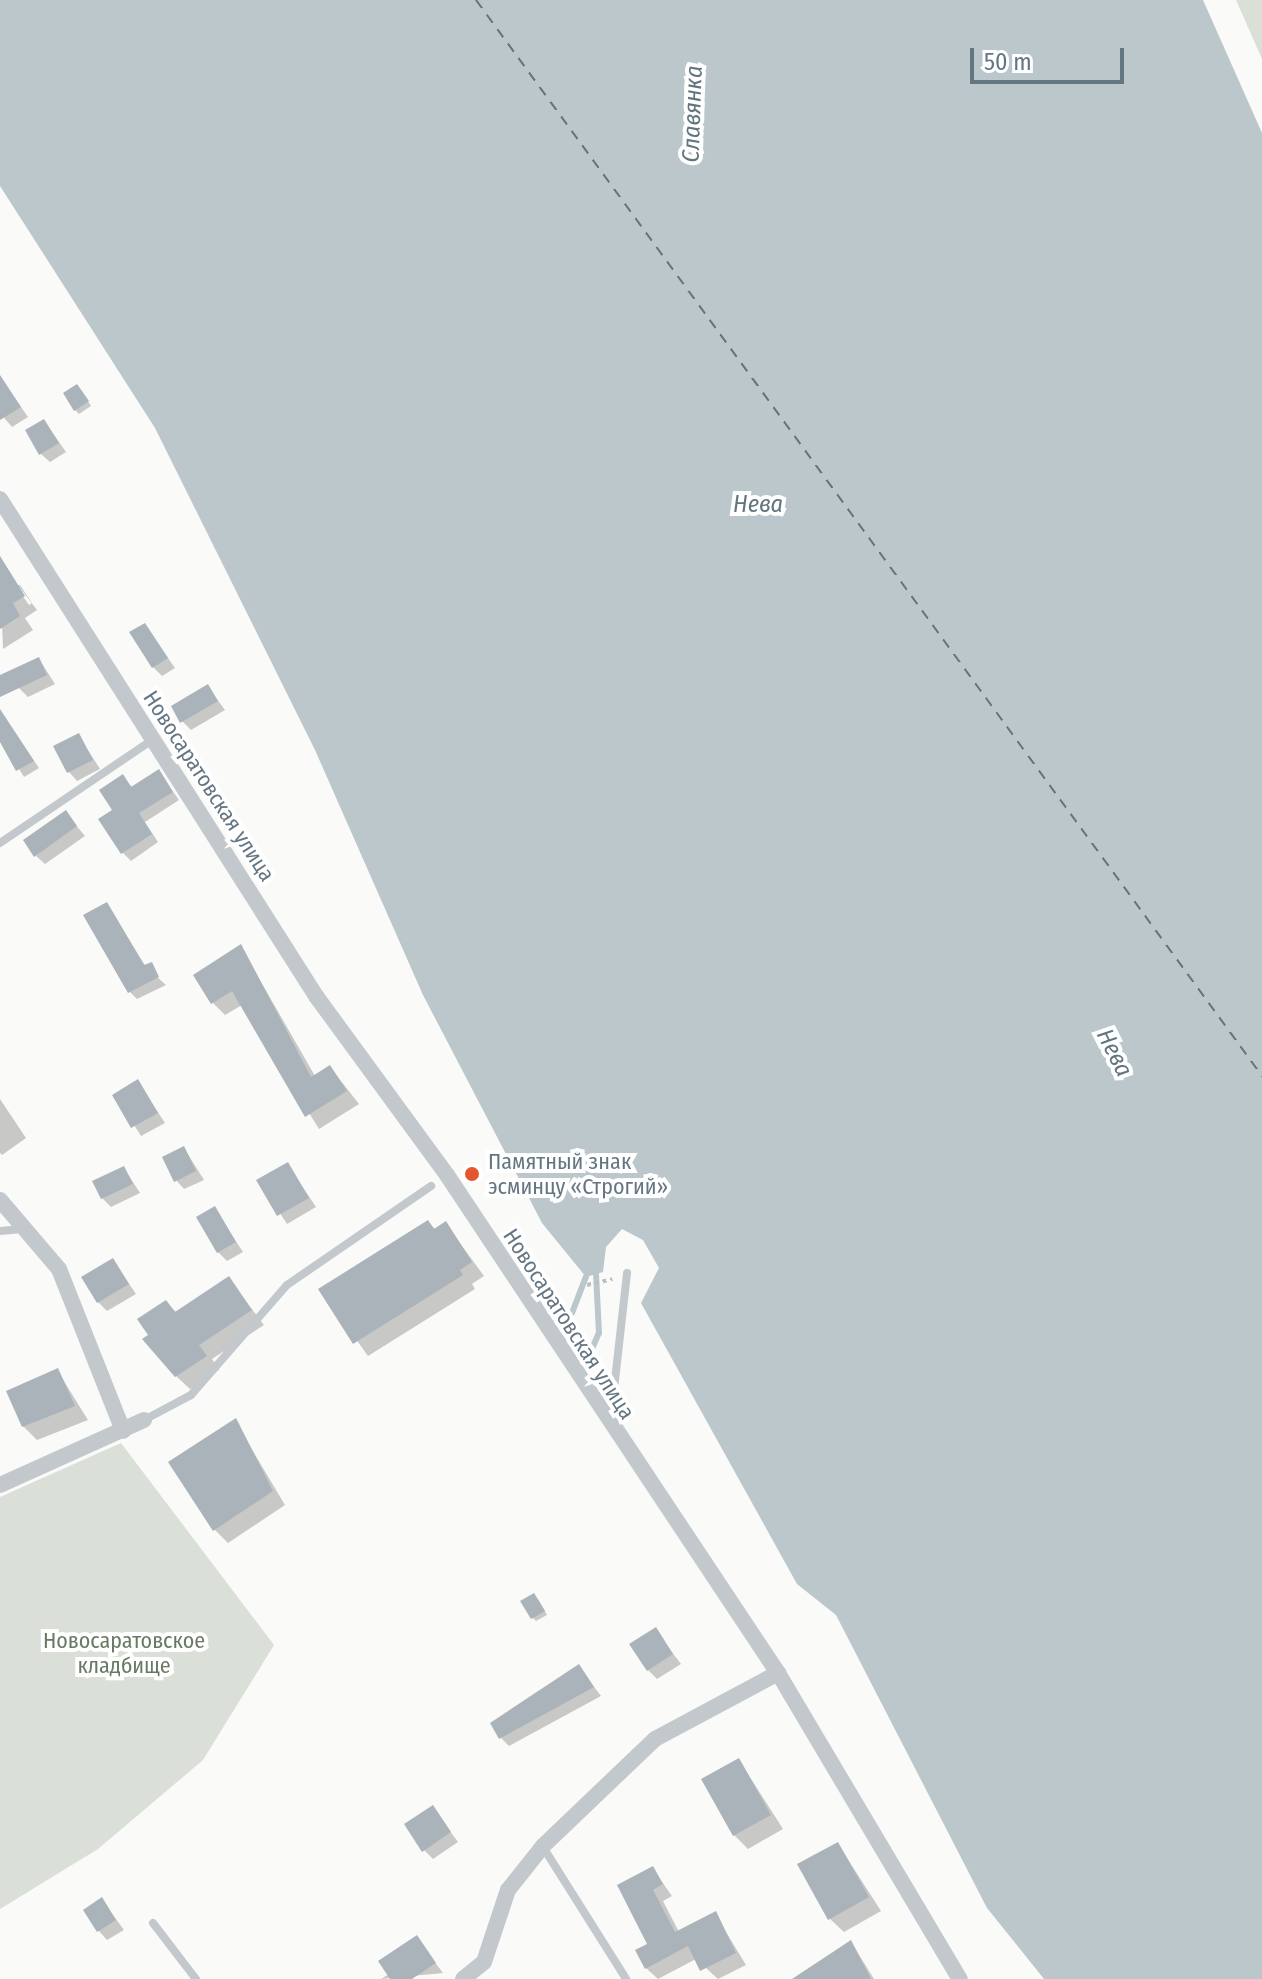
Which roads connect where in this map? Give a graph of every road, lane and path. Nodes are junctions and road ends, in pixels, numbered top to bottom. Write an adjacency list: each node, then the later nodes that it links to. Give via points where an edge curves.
1 (0, 499): 2 (street, Новосаратовская улица)
2 (153, 739): 3 (lane); 12 (street, Новосаратовская улица)
3 (0, 843)
4 (431, 1186): 11 (lane, via 287,1285 191,1395)
5 (0, 1200): 6 (street)
6 (22, 1229): 7 (lane); 13 (street, via 59,1269)
7 (0, 1231)
8 (627, 1273): 12 (lane)
9 (608, 1281): 10 (path)
10 (587, 1285)
11 (144, 1420): 13 (street)
12 (610, 1429): 15 (street, Новосаратовская улица)
13 (123, 1431): 14 (street)
14 (0, 1485)
15 (778, 1673): 16 (street, via 655,1739); 21 (street, Новосаратовская улица)
16 (543, 1846): 19 (street, via 508,1890 484,1962); 20 (lane)
17 (153, 1923): 18 (lane)
18 (196, 1979)
19 (463, 1979)
20 (626, 1979)
21 (960, 1979)

